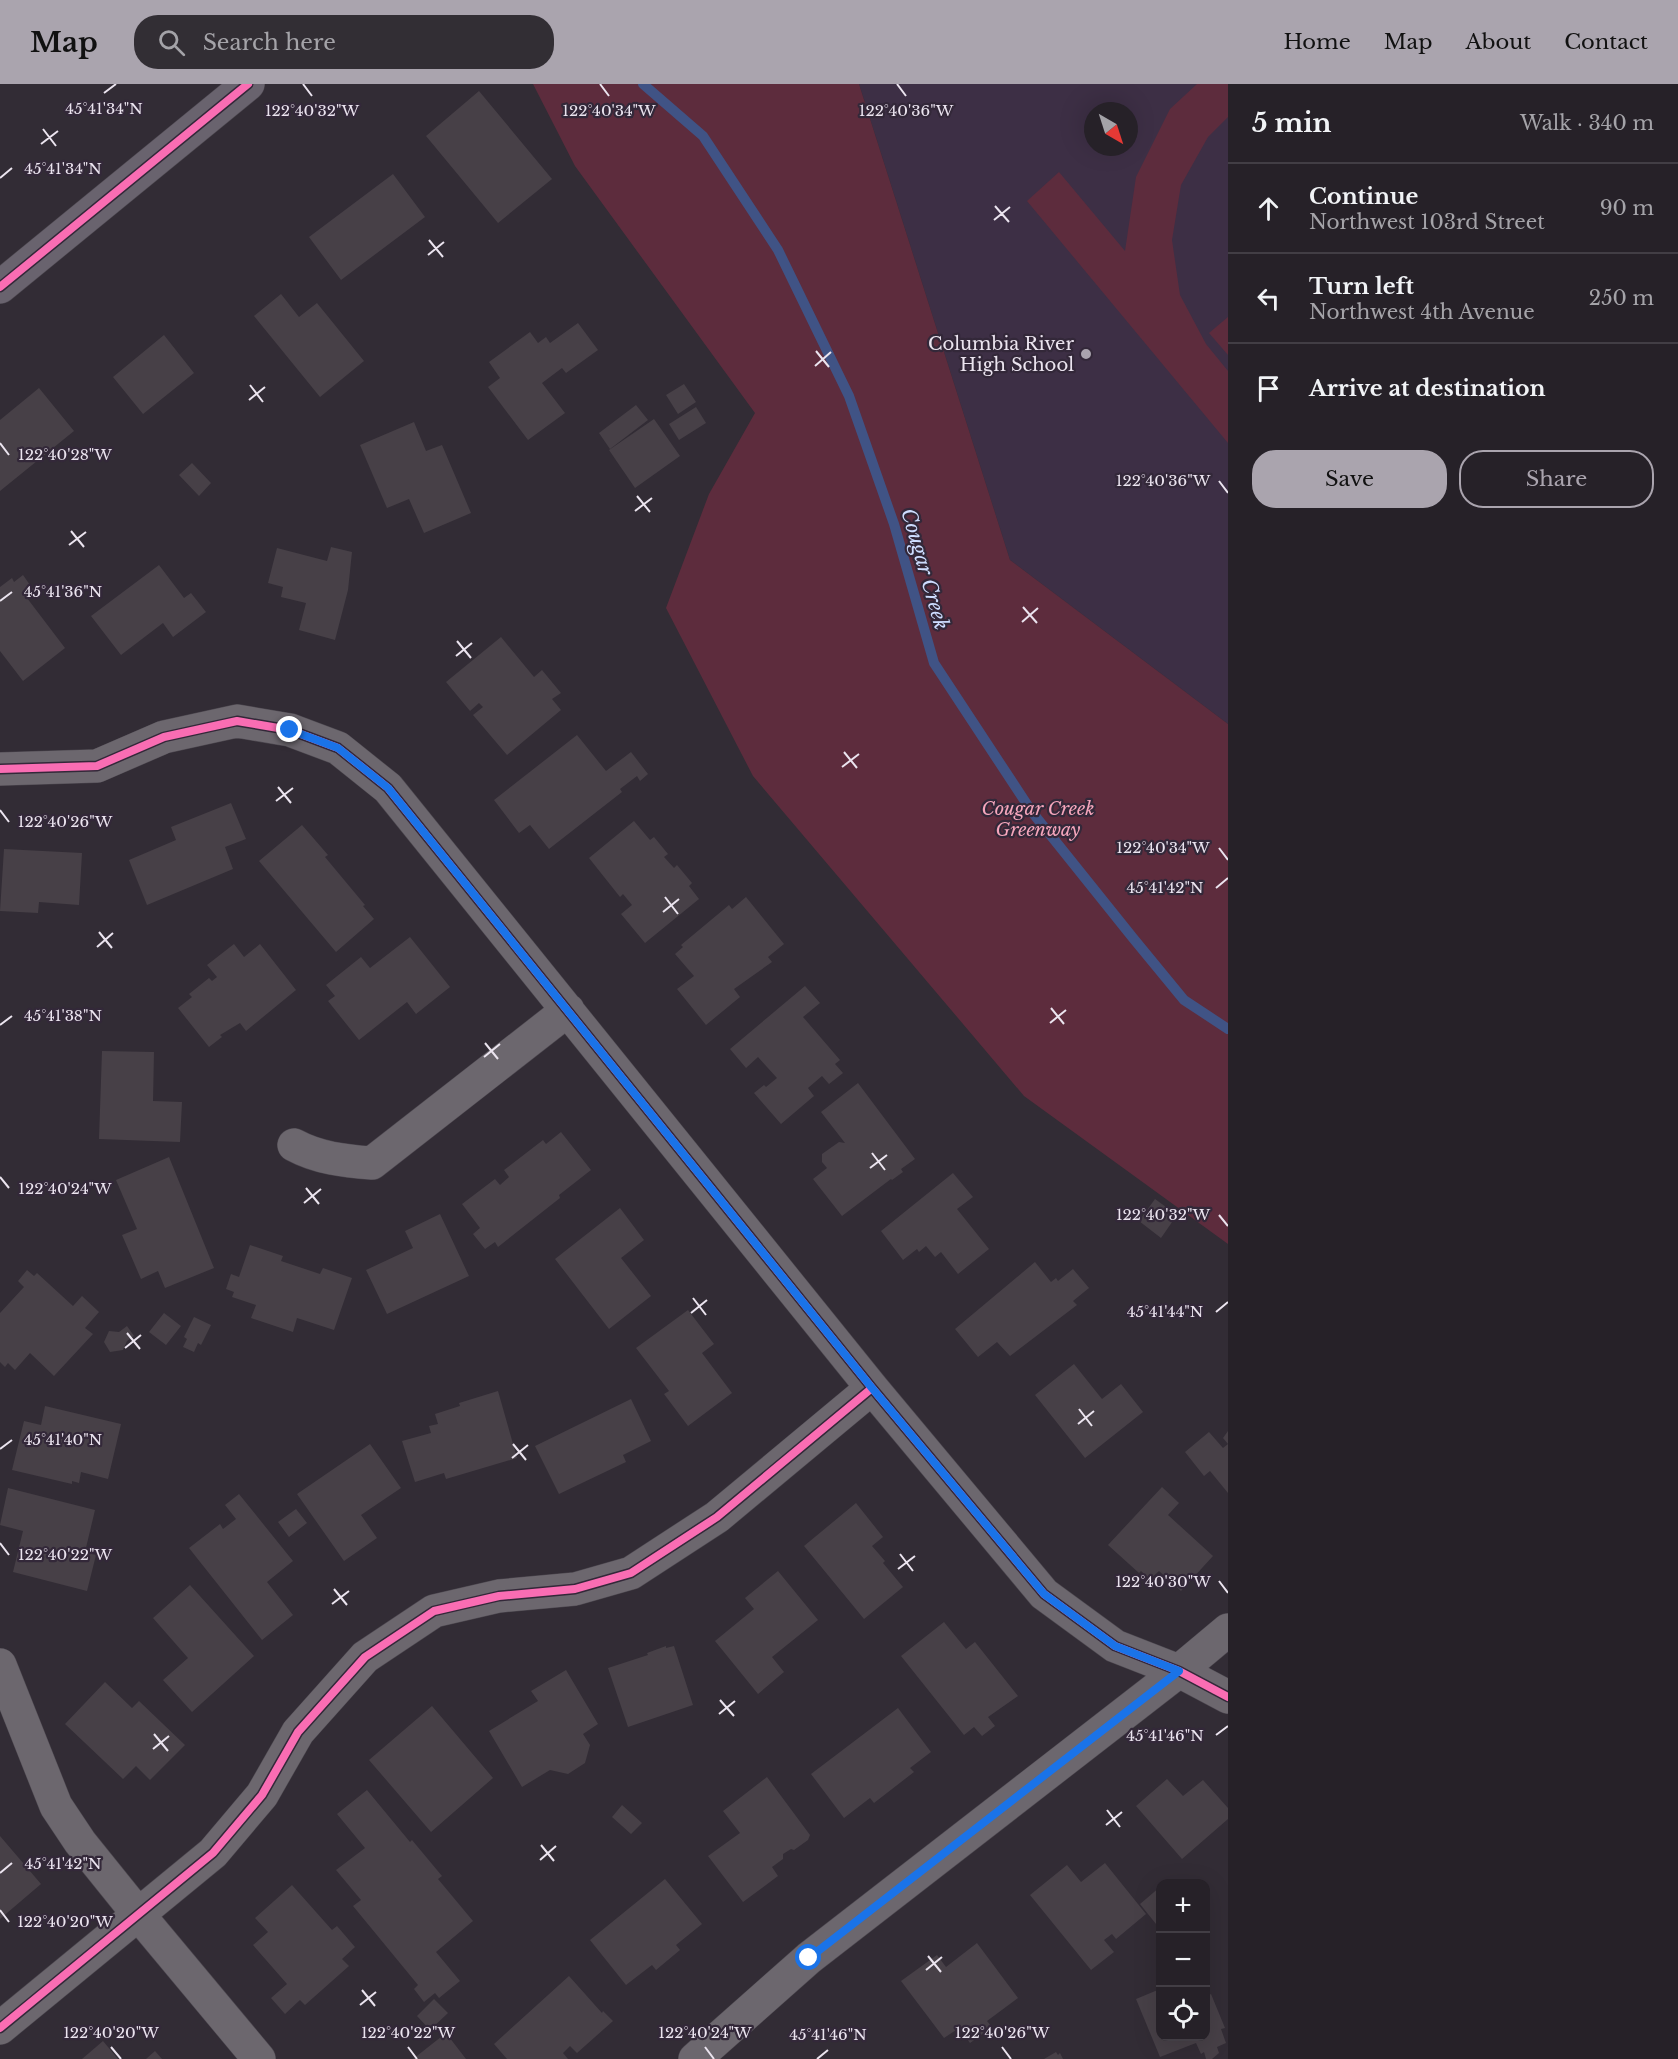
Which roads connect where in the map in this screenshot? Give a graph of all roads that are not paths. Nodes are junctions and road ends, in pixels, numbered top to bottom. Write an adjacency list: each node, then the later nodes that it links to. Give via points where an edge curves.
1 (248, 84): 2 (main road)
2 (0, 287)
3 (0, 769): 4 (street, via 97,766 164,738 237,722 290,730 338,748 388,788)
4 (568, 1010): 5 (street, via 372,1163 337,1160); 6 (street)
5 (294, 1145)
6 (872, 1388): 9 (street, via 1044,1594 1115,1646); 11 (street, via 717,1517 631,1573 575,1589 500,1596 434,1611 365,1657 297,1732 262,1795 213,1853)
7 (1228, 1630): 9 (street)
8 (0, 1665): 11 (street, via 56,1806)
9 (1179, 1671): 10 (street); 14 (street, via 809,1958)
10 (1228, 1697)
11 (138, 1914): 12 (street); 13 (street)
12 (0, 2028)
13 (259, 2059)
14 (695, 2059)

